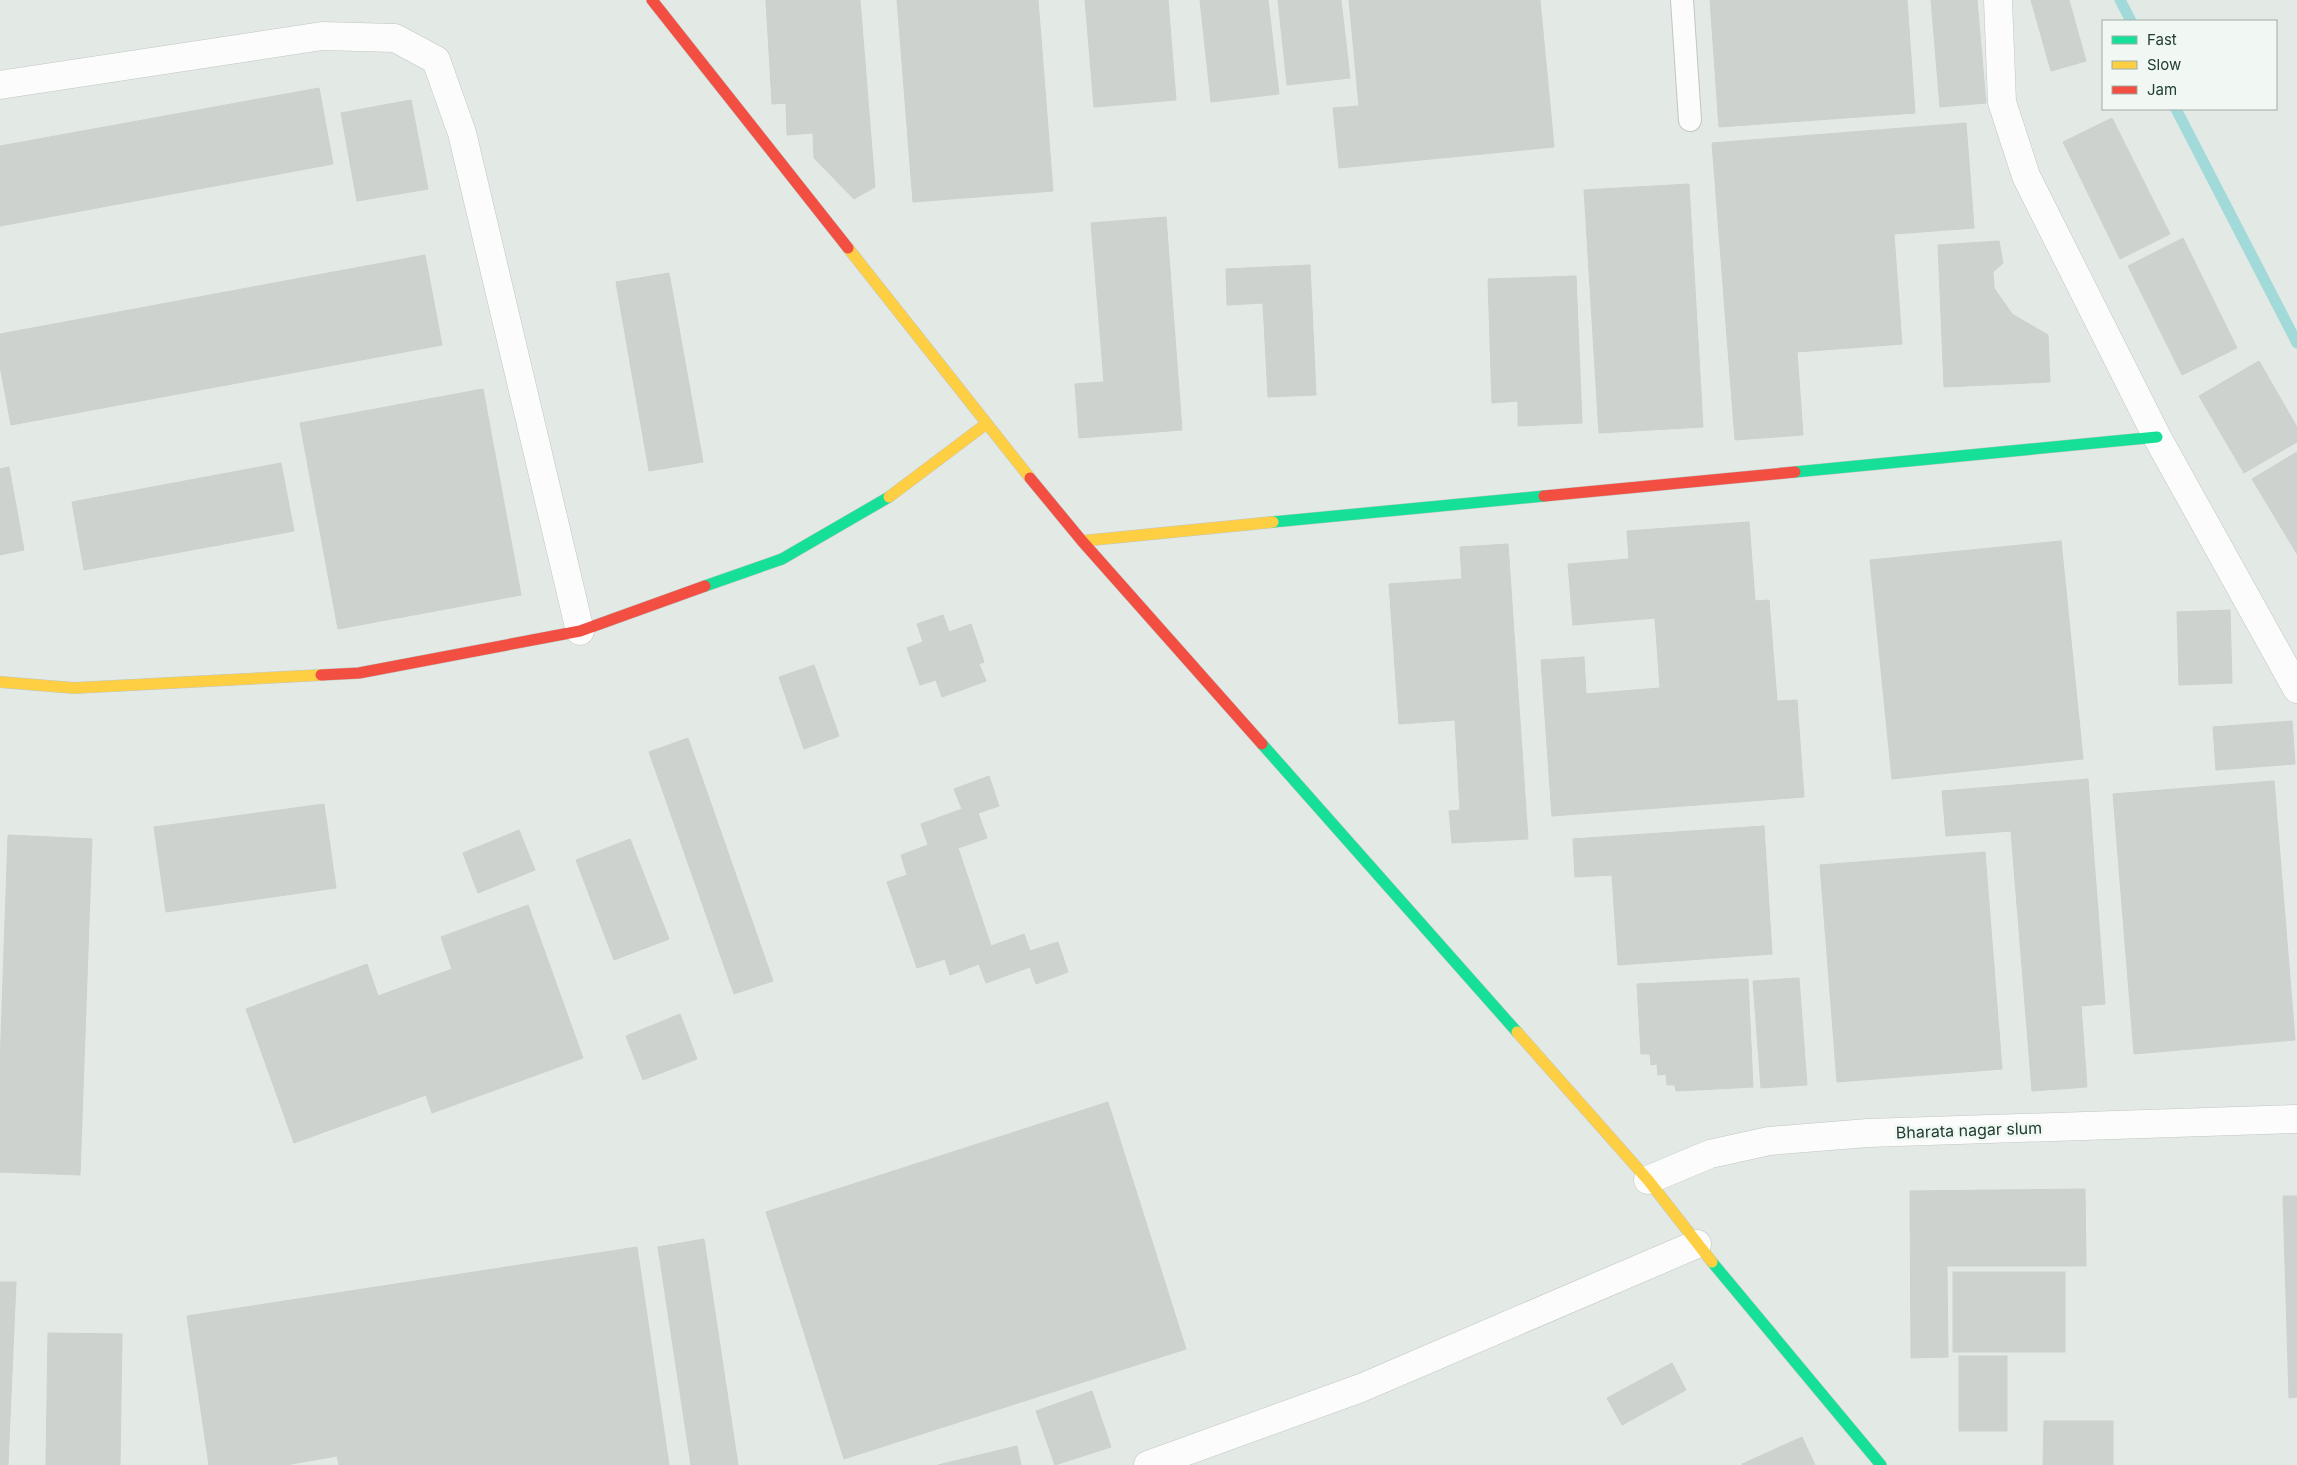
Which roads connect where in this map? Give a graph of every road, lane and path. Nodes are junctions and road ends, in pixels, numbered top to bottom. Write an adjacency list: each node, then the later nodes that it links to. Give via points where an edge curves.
1 (652, 0): 6 (street)
2 (1682, 0): 5 (lane)
3 (1998, 0): 7 (street, via 2002,102 2026,176)
4 (0, 85): 9 (street, via 322,36 394,38 436,60 462,133)
5 (1690, 120)
6 (986, 424): 8 (street); 9 (street, via 892,495 782,559)
7 (2157, 437): 8 (street); 11 (street)
8 (1082, 540): 13 (street)
9 (580, 631): 10 (street, via 359,673 74,688)
10 (0, 682)
11 (2297, 689)
12 (2297, 1119): 13 (street, Bharata nagar slum, via 1868,1133 1769,1141 1710,1154)
13 (1648, 1180): 14 (street)
14 (1697, 1244): 15 (street, via 1361,1388); 16 (street)
15 (1148, 1465)
16 (1881, 1465)

